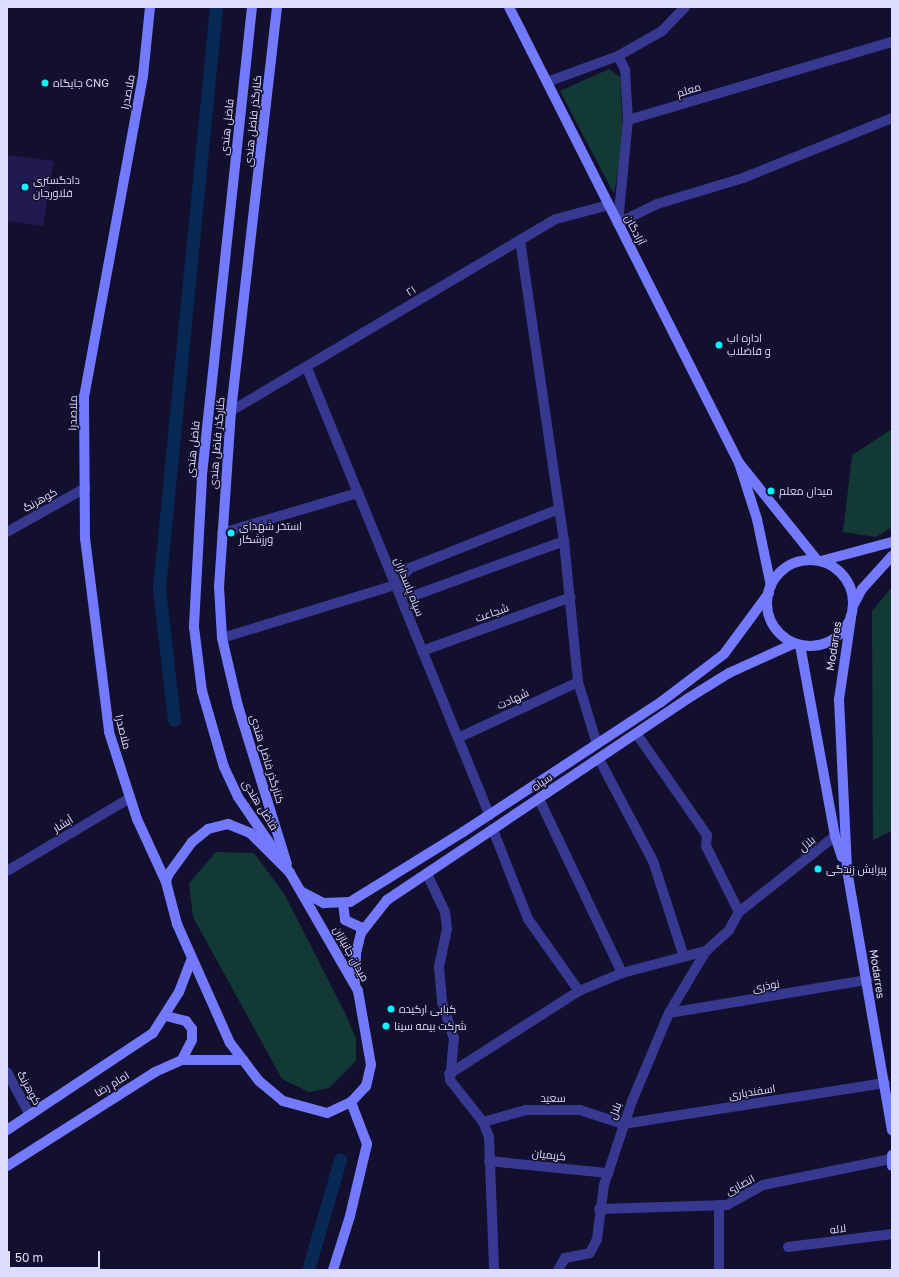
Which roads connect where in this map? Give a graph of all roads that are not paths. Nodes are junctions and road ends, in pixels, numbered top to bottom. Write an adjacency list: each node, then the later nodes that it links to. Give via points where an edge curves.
1 (150, 7): 17 (main road, ملاصدرا, via 143,76 84,396)
2 (252, 7): 46 (main road, فاضل هندی, via 202,478 194,627 202,691 224,767 238,797)
3 (277, 7): 15 (main road, کنارگذر فاضل هندی)
4 (509, 7): 8 (main road, آزادگان)
5 (685, 7): 7 (street, via 662,31)
6 (892, 42): 10 (street, معلم)
7 (618, 56): 8 (street); 10 (street, via 625,70)
8 (547, 82): 11 (main road, آزادگان)
9 (892, 118): 12 (street, via 742,178 657,204)
10 (628, 120): 12 (street)
11 (609, 205): 12 (main road, آزادگان); 13 (street, ۲۱, via 556,219)
12 (618, 223): 16 (main road, آزادگان)
13 (520, 240): 14 (street, ۲۱); 19 (street)
14 (307, 368): 15 (street, ۲۱); 18 (street, سپاه پاسداران)
15 (231, 411): 21 (main road, کنارگذر فاضل هندی)
16 (739, 463): 25 (main road); 27 (main road, via 757,519)
17 (85, 488): 20 (street, کوهرنگ); 39 (main road, ملاصدرا, via 86,545 108,732)
18 (358, 493): 21 (street); 26 (street, سپاه پاسداران)
19 (559, 509): 22 (street); 26 (street, via 410,568)
20 (7, 532)
21 (222, 533): 31 (main road, کنارگذر فاضل هندی, via 219,587)
22 (564, 541): 26 (street, via 413,596); 28 (street)
23 (892, 542): 25 (main road)
24 (892, 556): 29 (main road, via 862,589)
25 (819, 560): 27 (main road, via 790,565); 29 (main road, via 846,578)
26 (395, 585): 31 (street); 33 (street, سپاه پاسداران)
27 (770, 590): 32 (main road, via 769,614 773,625); 37 (main road, سپاه, via 733,646)
28 (571, 597): 33 (street, شجاعت); 34 (street)
29 (854, 604): 30 (main road)
30 (851, 618): 32 (main road, via 833,639 821,645); 44 (main road, Modarres, via 839,699)
31 (222, 638): 46 (main road, کنارگذر فاضل هندی, via 238,706)
32 (798, 644): 35 (main road, سپاه, via 729,673); 43 (main road, Modarres)
33 (422, 651): 36 (street, سپاه پاسداران)
34 (578, 682): 36 (street, شهادت); 37 (street)
35 (636, 734): 38 (main road, سپاه); 51 (street, via 707,835 706,846)
36 (458, 738): 41 (street, سپاه پاسداران)
37 (597, 744): 41 (main road, سپاه)
38 (599, 759): 40 (main road, سپاه); 54 (street, via 653,861)
39 (130, 798): 45 (street, آبشار); 48 (main road, ملاصدرا)
40 (539, 799): 42 (main road, سپاه); 56 (street)
41 (489, 815): 50 (main road, سپاه, via 363,896)
42 (493, 830): 47 (main road, سپاه); 59 (street, via 528,919)
43 (835, 836): 44 (main road, Modarres); 51 (street, بلال)
44 (847, 870): 57 (main road, Modarres)
45 (7, 871)
46 (290, 873): 48 (main road, میدان جانبازان, via 250,833 228,824 208,829 192,842 176,862); 49 (main road, میدان جانبازان)
47 (427, 874): 52 (main road, سپاه, via 386,900); 65 (street, via 445,912 447,929 439,967 442,1002 454,1038)
48 (166, 882): 55 (main road, میدان جانبازان)
49 (302, 892): 50 (main road, سپاه, via 324,903); 58 (main road, میدان جانبازان)
50 (343, 903): 52 (main road, via 345,920)
51 (739, 912): 53 (street, بلال, via 729,930)
52 (364, 929): 58 (main road, سپاه, via 356,953)
53 (706, 951): 54 (street, بلال); 60 (street, بلال)
54 (684, 957): 56 (street, بلال)
55 (192, 958): 61 (main road, امام رضا, via 188,976); 63 (main road, میدان جانبازان, via 230,1043)
56 (622, 973): 59 (street, بلال)
57 (867, 980): 60 (street, نوذری); 66 (main road, Modarres)
58 (355, 986): 67 (main road, میدان جانبازان, via 371,1065 366,1086)
59 (579, 992): 65 (street, بلال)
60 (669, 1013): 70 (street, بلال)
61 (166, 1016): 62 (main road, via 186,1021 192,1029 192,1040); 68 (main road, امام رضا, via 152,1033 127,1053)
62 (182, 1060): 63 (main road, امام رضا); 75 (main road, امام رضا, via 102,1104)
63 (242, 1060): 67 (main road, میدان جانبازان, via 259,1080 283,1101 327,1113)
64 (7, 1072): 68 (street, کوهرنگ)
65 (449, 1074): 69 (street, via 458,1093)
66 (884, 1083): 70 (street, اسفندیاری); 72 (main road, Modarres)
67 (351, 1102): 81 (main road, via 367,1144 350,1216)
68 (30, 1115): 71 (main road, امام رضا)
69 (483, 1122): 70 (street, سعید, via 526,1110 572,1110); 73 (street, via 489,1137)
70 (623, 1124): 76 (street, بلال)
71 (7, 1130)
72 (892, 1130)
73 (489, 1160): 76 (street, کریمیان); 82 (street)
74 (892, 1160): 77 (street, انصاری, via 763,1185 727,1205)
75 (7, 1166)
76 (608, 1173): 78 (street, بلال)
77 (719, 1205): 78 (street, انصاری); 84 (street)
78 (599, 1209): 83 (street, بلال, via 597,1239 590,1253 565,1258)
79 (892, 1234): 80 (street, لاله)
80 (788, 1247)
81 (333, 1270)
82 (494, 1270)
83 (558, 1270)
84 (719, 1270)

